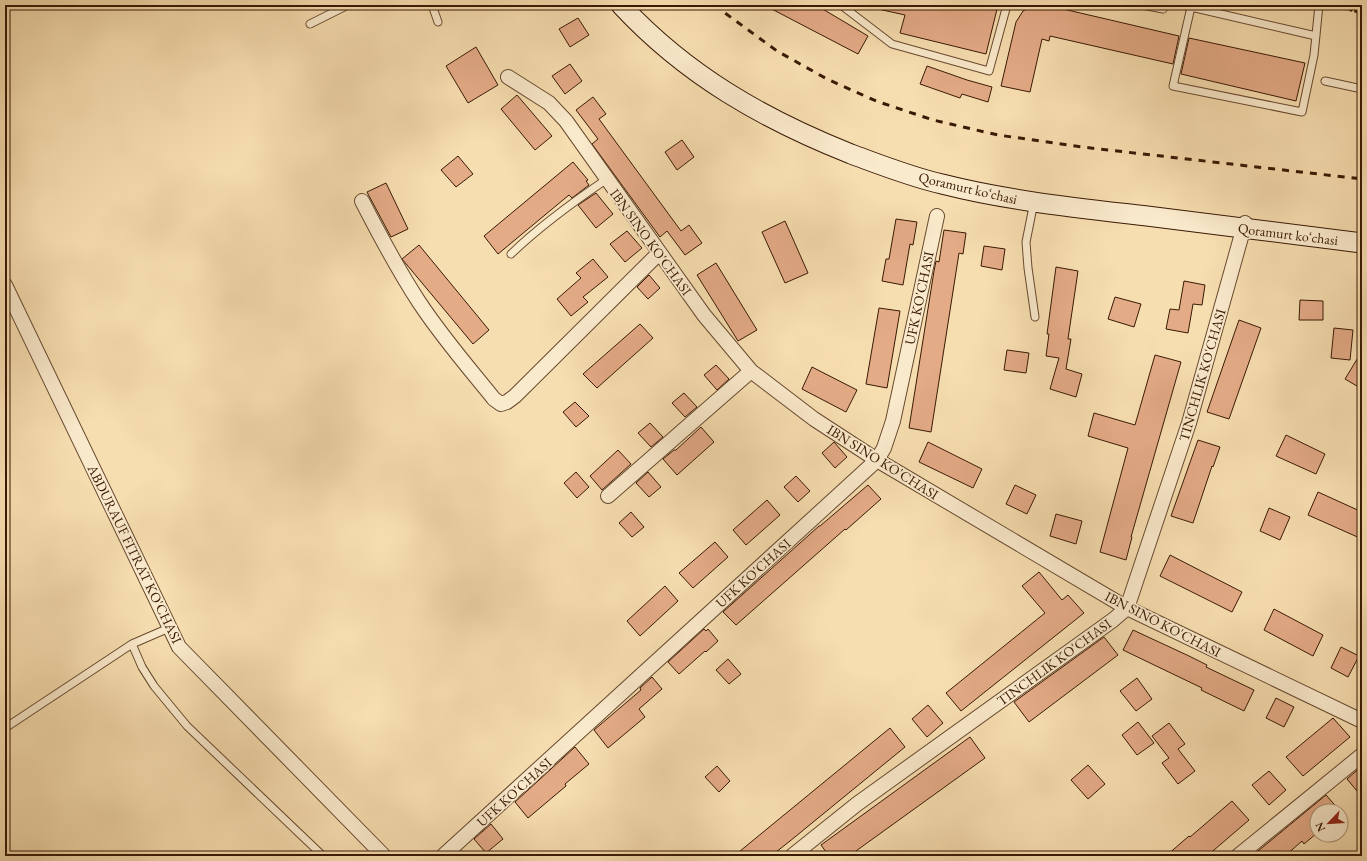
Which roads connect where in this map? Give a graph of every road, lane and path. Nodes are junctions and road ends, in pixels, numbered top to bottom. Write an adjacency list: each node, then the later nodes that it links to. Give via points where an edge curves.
1 (348, 5): 13 (lane)
2 (432, 5): 12 (lane)
3 (621, 5): 20 (main road, Qoramurt koʻchasi, via 642,27 700,74 733,97 786,127 908,174 942,184)
4 (630, 5): 22 (main road, Qoramurt koʻchasi, via 683,54 724,84 792,122 880,158 942,177 1033,195)
5 (841, 5): 6 (lane, via 892,44 989,71)
6 (1007, 5)
7 (1142, 5): 10 (lane)
8 (1319, 5): 14 (lane)
9 (1330, 5): 11 (path)
10 (1163, 9)
11 (1362, 13)
12 (438, 22)
13 (310, 24)
14 (1316, 36): 14 (lane, via 1302,112 1173,86 1191,7)
15 (508, 77): 18 (street, IBN SINO KO'CHASI, via 549,103 566,121)
16 (1325, 81): 17 (lane)
17 (1362, 89)
18 (607, 179): 25 (street, IBN SINO KO'CHASI); 26 (lane, via 562,210)
19 (362, 201): 25 (street, via 420,304 494,399 501,404 515,396)
20 (1034, 202): 22 (main road, Qoramurt koʻchasi); 28 (lane, via 1026,242)
21 (937, 216): 30 (street, UFK KO'CHASI, via 893,421)
22 (1244, 225): 23 (main road, Qoramurt koʻchasi); 24 (main road, Qoramurt koʻchasi); 32 (street, TINCHLIK KO'CHASI, via 1189,423)
23 (1362, 238)
24 (1362, 243)
25 (659, 253): 29 (street, IBN SINO KO'CHASI, via 704,315)
26 (511, 254)
27 (5, 285): 33 (street, ABDURAUF FITRAT KO'CHASI)
28 (1035, 317)
29 (750, 371): 30 (street, IBN SINO KO'CHASI, via 814,419); 31 (street)
30 (877, 460): 32 (street, IBN SINO KO'CHASI); 40 (street, UFK KO'CHASI)
31 (608, 496)
32 (1127, 608): 35 (street, IBN SINO KO'CHASI); 41 (street, TINCHLIK KO'CHASI, via 857,804)
33 (169, 628): 34 (lane); 39 (street, ABDURAUF FITRAT KO'CHASI, via 179,647)
34 (132, 644): 36 (lane); 38 (lane, via 146,673 187,726)
35 (1362, 721)
36 (5, 728)
37 (1362, 755): 42 (street)
38 (323, 856)
39 (384, 856)
40 (443, 856)
41 (792, 856)
42 (1238, 856)

